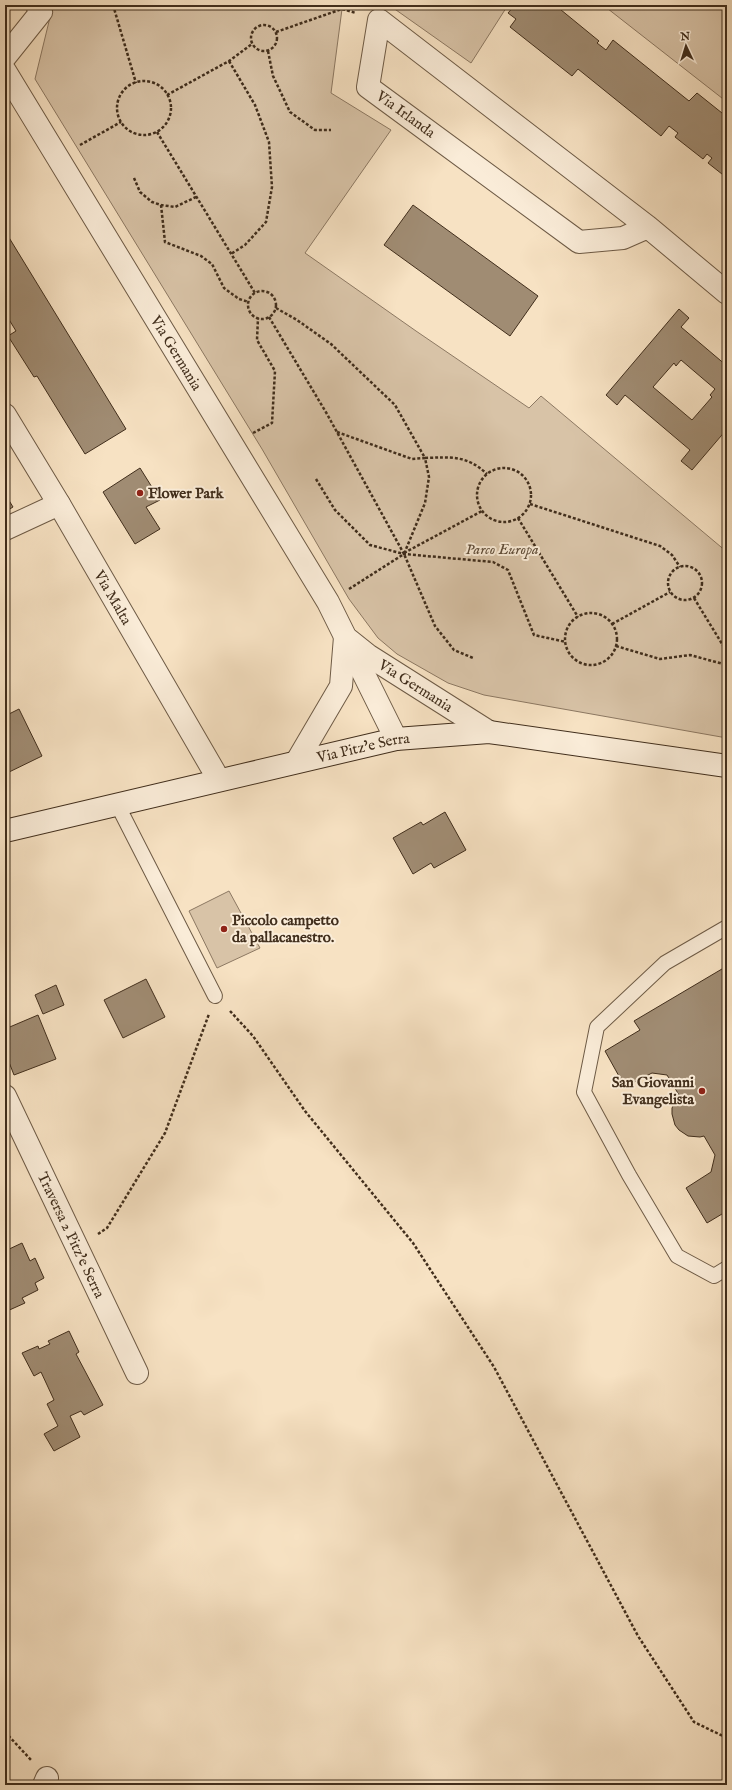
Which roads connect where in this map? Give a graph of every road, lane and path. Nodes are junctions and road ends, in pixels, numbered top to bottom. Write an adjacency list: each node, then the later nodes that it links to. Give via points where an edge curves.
1 (37, 5): 7 (street, via 41,12)
2 (113, 5): 10 (path)
3 (379, 20): 4 (path, via 342,9); 19 (street); 19 (street, Via Irlanda, via 368,87 579,242 623,238)
4 (276, 32): 5 (path, via 264,24 256,27 251,35); 6 (path, via 277,42)
5 (252, 44): 6 (path, via 259,51); 8 (path)
6 (268, 51): 13 (path, via 273,76 290,112 315,130)
7 (5, 57)
8 (228, 61): 11 (path); 20 (path, via 255,105 269,142 272,187 266,222 245,245)
9 (5, 71): 15 (street, Via Germania)
10 (136, 83): 11 (path, via 149,82 158,85); 12 (path, via 120,97 118,114)
11 (167, 95): 14 (path, via 171,107 170,116)
12 (121, 122): 14 (path, via 134,133 142,135); 15 (path)
13 (331, 130)
14 (157, 132): 17 (path)
15 (57, 156): 42 (street, Via Germania)
16 (134, 178): 18 (path, via 140,192 152,202)
17 (196, 197): 18 (path, via 175,207); 20 (path)
18 (161, 205): 23 (path, via 165,242 201,256 212,264 224,288 239,299)
19 (648, 227): 22 (street)
20 (231, 254): 21 (path)
21 (255, 293): 23 (path); 24 (path, via 269,292 275,299)
22 (727, 293)
23 (249, 302): 26 (path, via 251,313)
24 (276, 308): 25 (path); 30 (path, via 331,344 395,405)
25 (269, 317): 26 (path); 28 (path)
26 (258, 318): 29 (path, via 257,340 275,371 272,423)
27 (5, 415): 33 (street, Via Malta)
28 (337, 432): 30 (path, via 412,459); 38 (path)
29 (252, 433)
30 (425, 458): 31 (path, via 455,457 479,467); 38 (path, via 430,477 425,502)
31 (487, 474): 34 (path, via 497,468 506,468 523,475 532,490); 35 (path, via 477,494)
32 (316, 479): 38 (path, via 336,510 370,545)
33 (59, 504): 37 (street); 55 (street, Via Malta)
34 (530, 504): 36 (path); 39 (path, via 660,546 672,555)
35 (482, 511): 36 (path, via 489,517 505,522); 38 (path)
36 (518, 518): 43 (path)
37 (5, 529)
38 (404, 554): 42 (path); 46 (path, via 494,562 508,570 534,635); 49 (path, via 435,626 454,650)
39 (680, 567): 40 (path, via 669,576); 41 (path, via 694,568 702,578 702,589)
40 (670, 592): 41 (path, via 683,601); 44 (path)
41 (694, 598): 48 (path)
42 (328, 602): 45 (street, Via Germania)
43 (578, 617): 44 (path, via 594,614 602,616); 46 (path, via 567,630)
44 (612, 624): 47 (path, via 617,637)
45 (345, 637): 51 (street, Via Germania, via 369,656); 52 (street, Via Germania); 53 (street, via 341,686)
46 (566, 642): 47 (path, via 575,659 590,665 606,660)
47 (616, 646): 50 (path, via 660,659 690,655)
48 (727, 652)
49 (473, 658)
50 (727, 665)
51 (489, 732): 52 (street, Via Pitz'e Serra); 54 (street, Via Pitz'e Serra)
52 (396, 739): 53 (street, Via Pitz'e Serra)
53 (297, 761): 55 (street, Via Pitz'e Serra)
54 (727, 766)
55 (219, 780): 56 (street, Via Pitz'e Serra)
56 (117, 804): 57 (street, Via Pitz'e Serra); 59 (lane)
57 (5, 831)
58 (727, 927): 62 (lane, via 665,963 597,1027 584,1092 677,1256 714,1276)
59 (215, 996): 61 (path, via 165,1133 107,1228); 64 (path, via 253,1036 305,1111 413,1243 494,1367 638,1636 694,1722)
60 (5, 1096): 61 (street, Traversa 2 Pitz'e Serra)
61 (77, 1248): 63 (street, Traversa 2 Pitz'e Serra)
62 (727, 1268)
63 (137, 1373)
64 (727, 1738)

